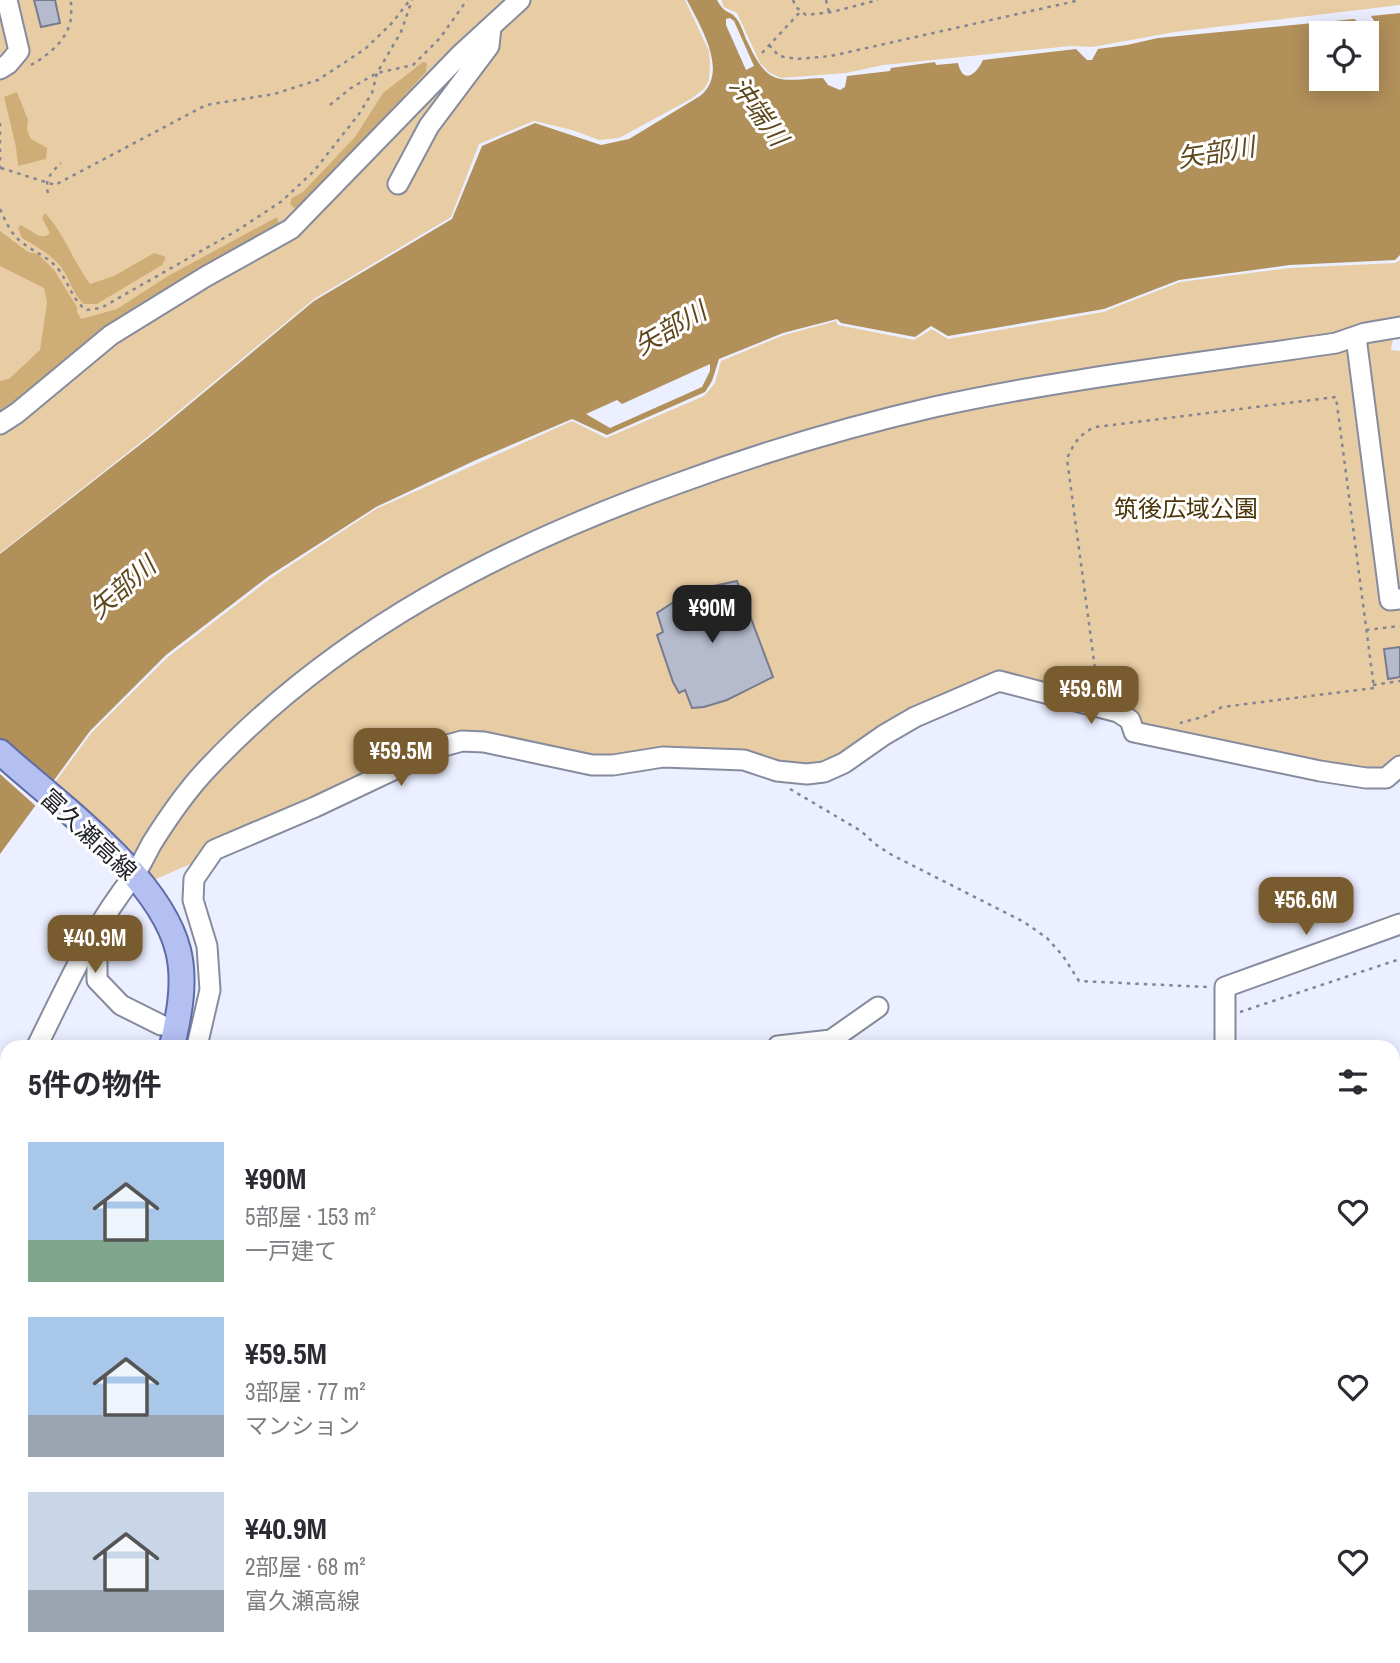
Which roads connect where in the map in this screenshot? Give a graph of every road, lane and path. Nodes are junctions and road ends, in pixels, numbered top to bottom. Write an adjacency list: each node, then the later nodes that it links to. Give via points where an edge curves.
1 (7, 0): 18 (street, via 19,51)
2 (71, 0): 17 (path, via 70,23 64,34 49,54)
3 (411, 0): 19 (path, via 401,32); 24 (path, via 365,49 318,80 274,94 206,104 55,185)
4 (467, 0): 19 (path, via 440,38 413,65)
5 (520, 0): 14 (street)
6 (793, 0): 12 (path)
7 (826, 0): 13 (path)
8 (849, 0): 11 (path)
9 (878, 0): 11 (path)
10 (1080, 0): 15 (path, via 831,56 779,56)
11 (850, 7): 13 (path)
12 (801, 11): 13 (path, via 806,15); 15 (path)
13 (830, 12)
14 (491, 27): 25 (street, via 489,46 429,126); 31 (street, via 290,229 111,335)
15 (769, 45): 16 (path)
16 (761, 53)
17 (27, 67)
18 (0, 69)
19 (377, 73): 20 (path); 27 (path, via 359,114 314,171 282,201 101,308 86,310 75,301 58,269 9,229)
20 (330, 105)
21 (0, 123): 23 (path)
22 (61, 163): 24 (path)
23 (0, 170): 24 (path)
24 (46, 182): 26 (path)
25 (398, 184)
26 (48, 193)
27 (0, 209)
28 (1400, 327): 29 (street)
29 (1360, 335): 30 (street); 32 (street, via 1390,600); 44 (street, via 1336,343 1032,389 828,432 563,528 435,591 339,652 258,719 207,769)
30 (1400, 336)
31 (0, 424)
32 (1400, 599)
33 (1400, 626): 34 (path)
34 (1366, 630): 36 (path, via 1336,397 1096,427 1085,430 1067,459); 38 (path)
35 (1091, 672): 36 (path)
36 (1096, 676): 39 (path)
37 (1400, 681): 38 (path)
38 (1373, 685): 40 (path, via 1222,707 1183,723)
39 (1116, 693)
40 (1171, 722)
41 (0, 752): 44 (main road, 富久瀬高線)
42 (1400, 766): 43 (street, via 1386,778 1366,778 1161,739 1134,732 1130,720 1118,712 999,681 915,717 824,772)
43 (777, 771): 48 (path, via 792,791 861,831 892,855 1024,922 1047,938 1079,981); 52 (street, via 744,760 663,757 592,765 509,746 462,741 411,760 214,850 194,878 193,900 207,946 211,990)
44 (127, 873): 45 (street); 52 (main road, 富久瀬高線, via 148,892 178,950 179,1014)
45 (111, 906): 51 (street); 52 (street, via 97,952 97,980 121,1005)
46 (1400, 924): 48 (street)
47 (1400, 959): 50 (path)
48 (1225, 987): 50 (street)
49 (877, 1007): 53 (street)
50 (1226, 1016): 54 (street)
51 (40, 1040)
52 (188, 1040)
53 (831, 1040)
54 (1225, 1040)

